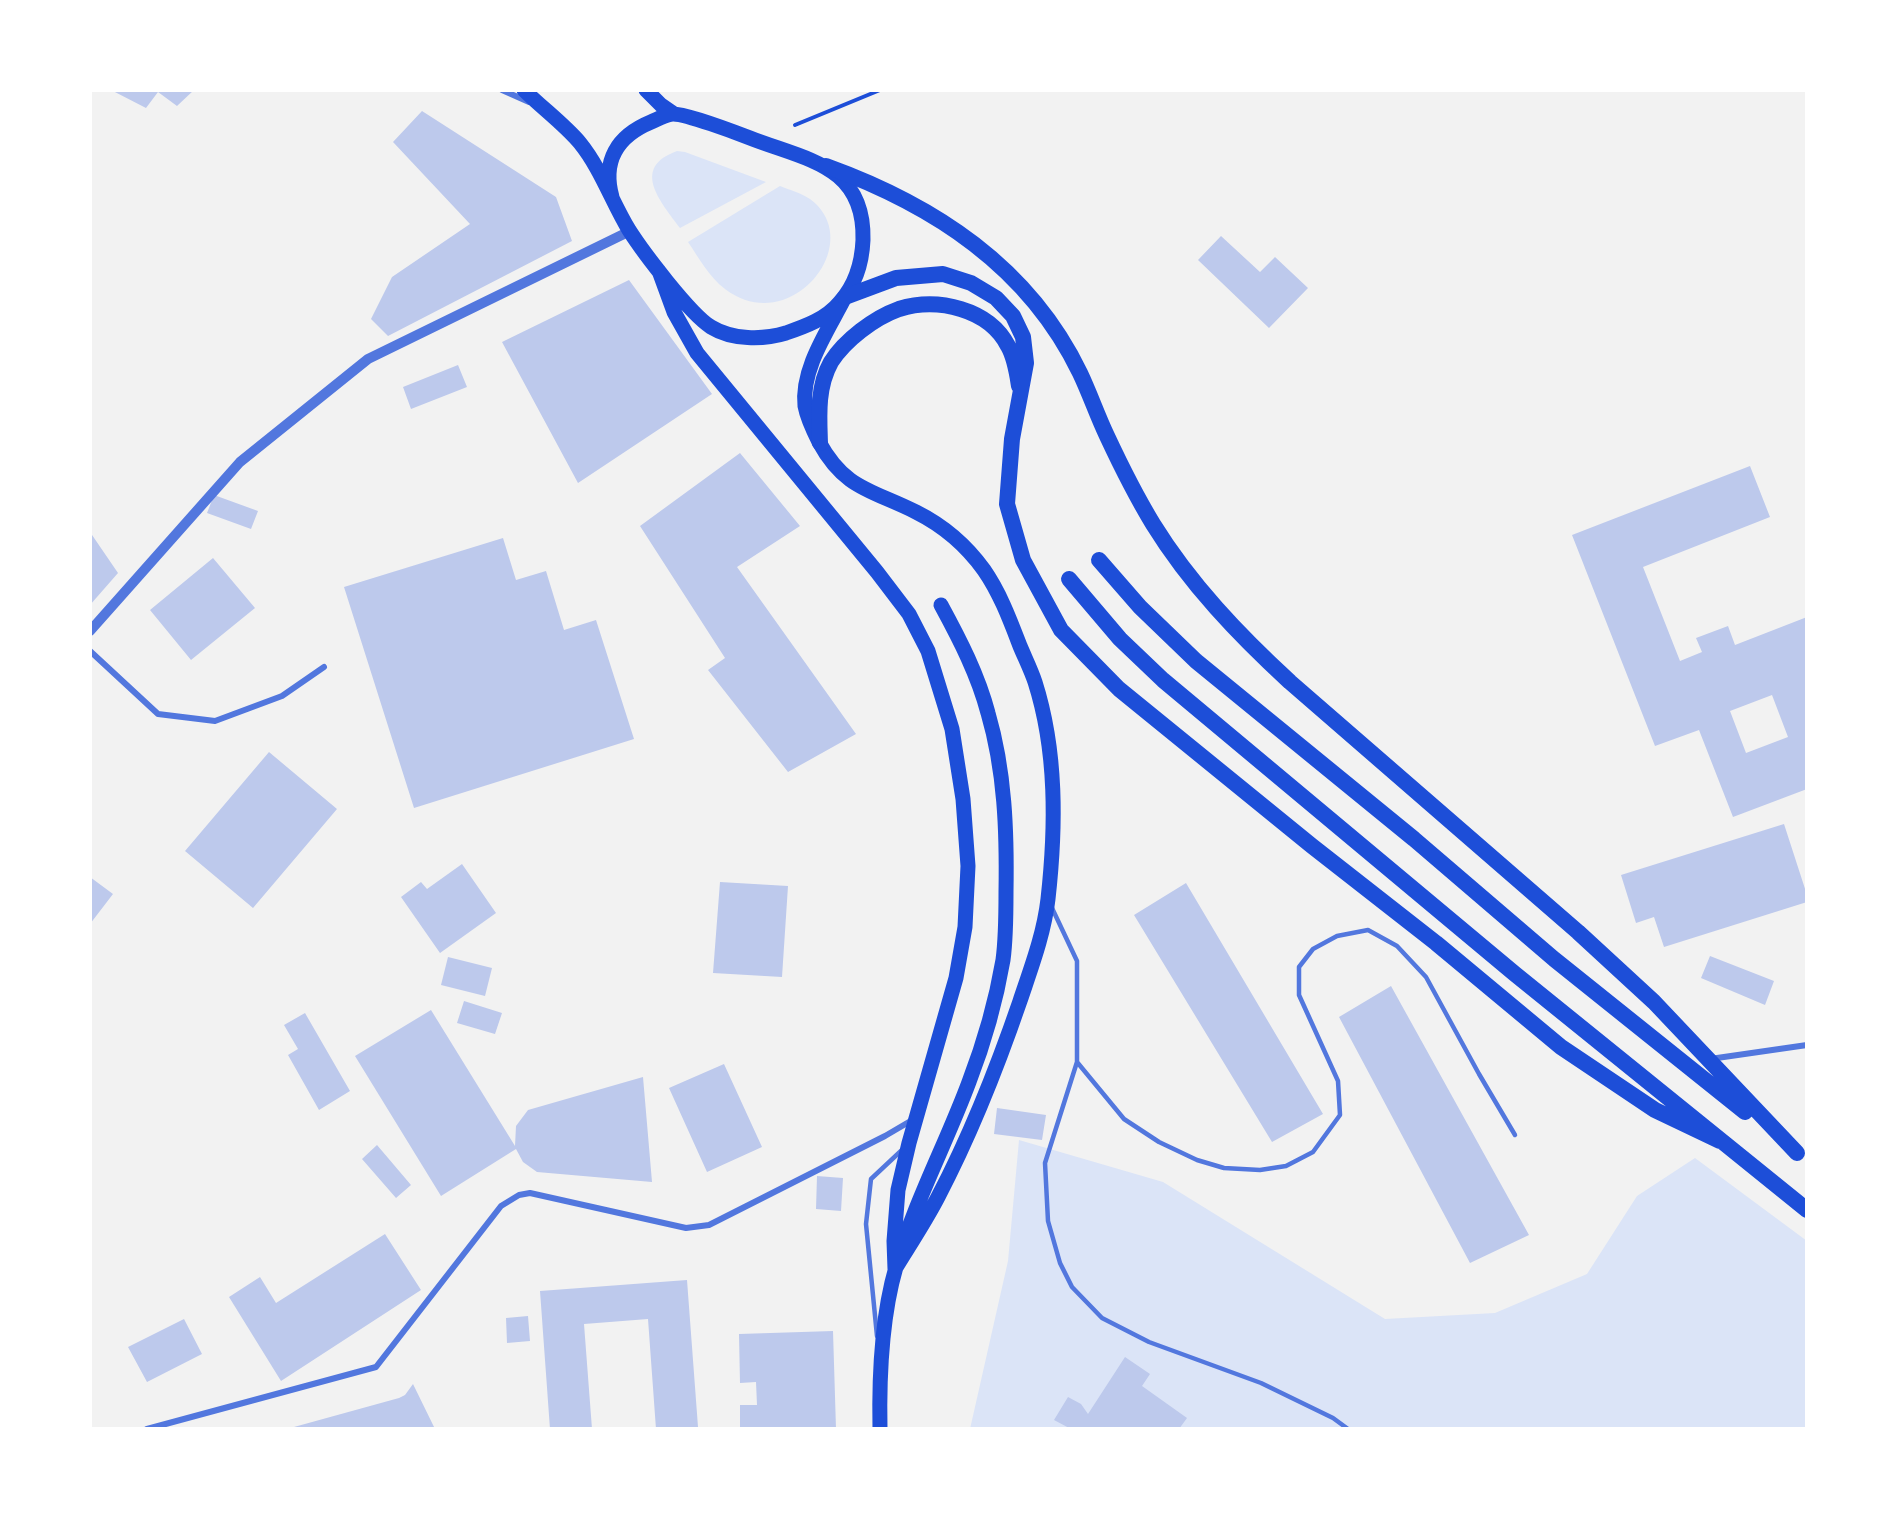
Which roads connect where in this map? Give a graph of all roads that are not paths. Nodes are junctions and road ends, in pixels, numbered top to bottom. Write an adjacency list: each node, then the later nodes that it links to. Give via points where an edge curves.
1 (502, 90): 4 (street)
2 (524, 90): 4 (main road)
3 (646, 90): 5 (main road)
4 (541, 107): 7 (main road, via 579,142)
5 (674, 114): 6 (main road); 7 (main road, via 639,127 618,145 608,177)
6 (826, 166): 10 (main road, via 848,184 859,203 863,225 860,268); 21 (highway, via 870,182 920,208 993,258 1021,285 1047,318 1079,372 1154,526 1217,609 1290,682 1578,932 1654,1002)
7 (612, 197): 8 (main road)
8 (630, 231): 9 (main road); 16 (street, via 368,359 240,462)
9 (659, 271): 10 (main road, via 710,327 729,335 774,337 813,323); 23 (main road, via 674,312 697,353 909,614 939,684 952,729 963,799 968,876 956,978)
10 (845, 297): 11 (highway, via 896,278 943,274 996,298 1013,316 1023,336 1026,363); 12 (main road, via 814,358 807,382 806,408)
11 (1021, 399): 12 (highway, via 1009,347 997,330 959,308 907,308 861,331 831,363 819,400); 25 (highway, via 1007,504 1023,560 1061,630 1088,659 1205,760 1561,1047 1655,1110)
12 (820, 443): 19 (main road, via 852,483 944,529 985,572 998,594 1035,682 1049,748 1053,798)
13 (1099, 560): 27 (highway, via 1196,661 1554,959)
14 (1069, 579): 25 (highway, via 1119,639 1163,680)
15 (941, 606): 29 (main road, via 976,677 996,745 1007,835 1003,957 996,995 969,1082)
16 (90, 631)
17 (90, 651): 18 (street, via 158,714 214,721 282,696)
18 (324, 666)
19 (1048, 900): 22 (lane, via 1077,961); 29 (main road, via 1036,953 992,1081 942,1190)
20 (1807, 1045): 21 (street)
21 (1707, 1059): 27 (highway)
22 (1077, 1062): 24 (lane, via 1124,1119 1159,1142 1224,1168 1260,1170 1286,1166 1313,1152 1340,1115 1338,1081 1299,995 1299,967 1313,949 1337,936 1368,930 1397,946 1426,977); 33 (lane, via 1045,1162 1048,1221 1060,1263 1072,1287 1102,1318 1149,1342 1261,1383)
23 (918, 1117): 26 (main road); 31 (street, via 709,1225 686,1228 530,1193 519,1195 501,1206 376,1367)
24 (1515, 1135)
25 (1720, 1141): 28 (highway)
26 (909, 1143): 29 (main road, via 898,1190); 30 (lane, via 871,1179 866,1224)
27 (1804, 1155)
28 (1807, 1210)
29 (895, 1269): 30 (main road)
30 (881, 1371): 32 (main road)
31 (147, 1429)
32 (880, 1429)
33 (1348, 1429)

